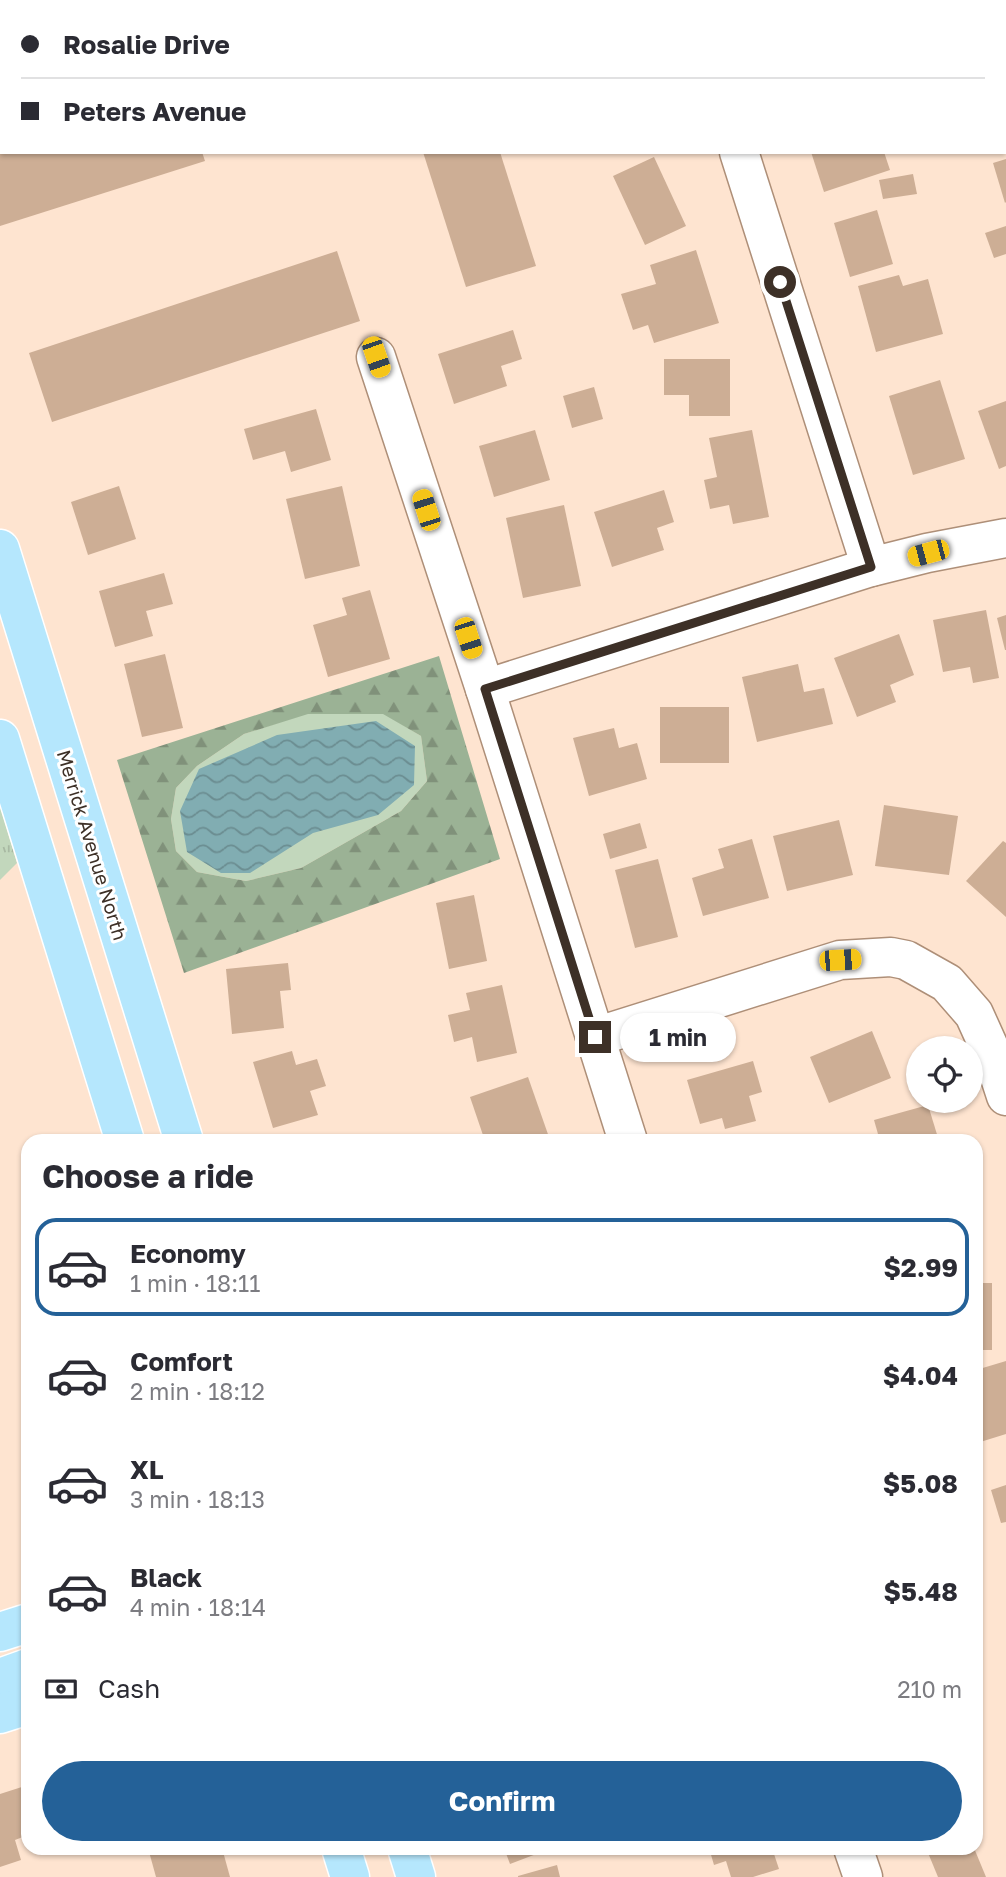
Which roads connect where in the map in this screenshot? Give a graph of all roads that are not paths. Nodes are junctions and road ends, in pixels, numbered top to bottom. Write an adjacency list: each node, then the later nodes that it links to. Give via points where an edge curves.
1 (740, 154): 5 (street)
2 (376, 357): 6 (street)
3 (1006, 538): 5 (street)
4 (0, 549): 11 (main road, Merrick Avenue North)
5 (871, 567): 6 (street)
6 (485, 689): 8 (street)
7 (0, 739): 10 (main road)
8 (595, 1037): 9 (street, via 840,960 891,957 947,982 974,1014); 12 (street)
9 (1006, 1096)
10 (123, 1134)
11 (182, 1134)
12 (626, 1134)
13 (21, 1625): 14 (main road)
14 (0, 1632)
15 (21, 1670): 16 (main road)
16 (0, 1678)
17 (21, 1707): 18 (main road)
18 (0, 1714)
19 (343, 1855): 22 (main road)
20 (409, 1855): 23 (main road)
21 (855, 1855): 24 (street)
22 (349, 1877)
23 (416, 1877)
24 (863, 1877)

